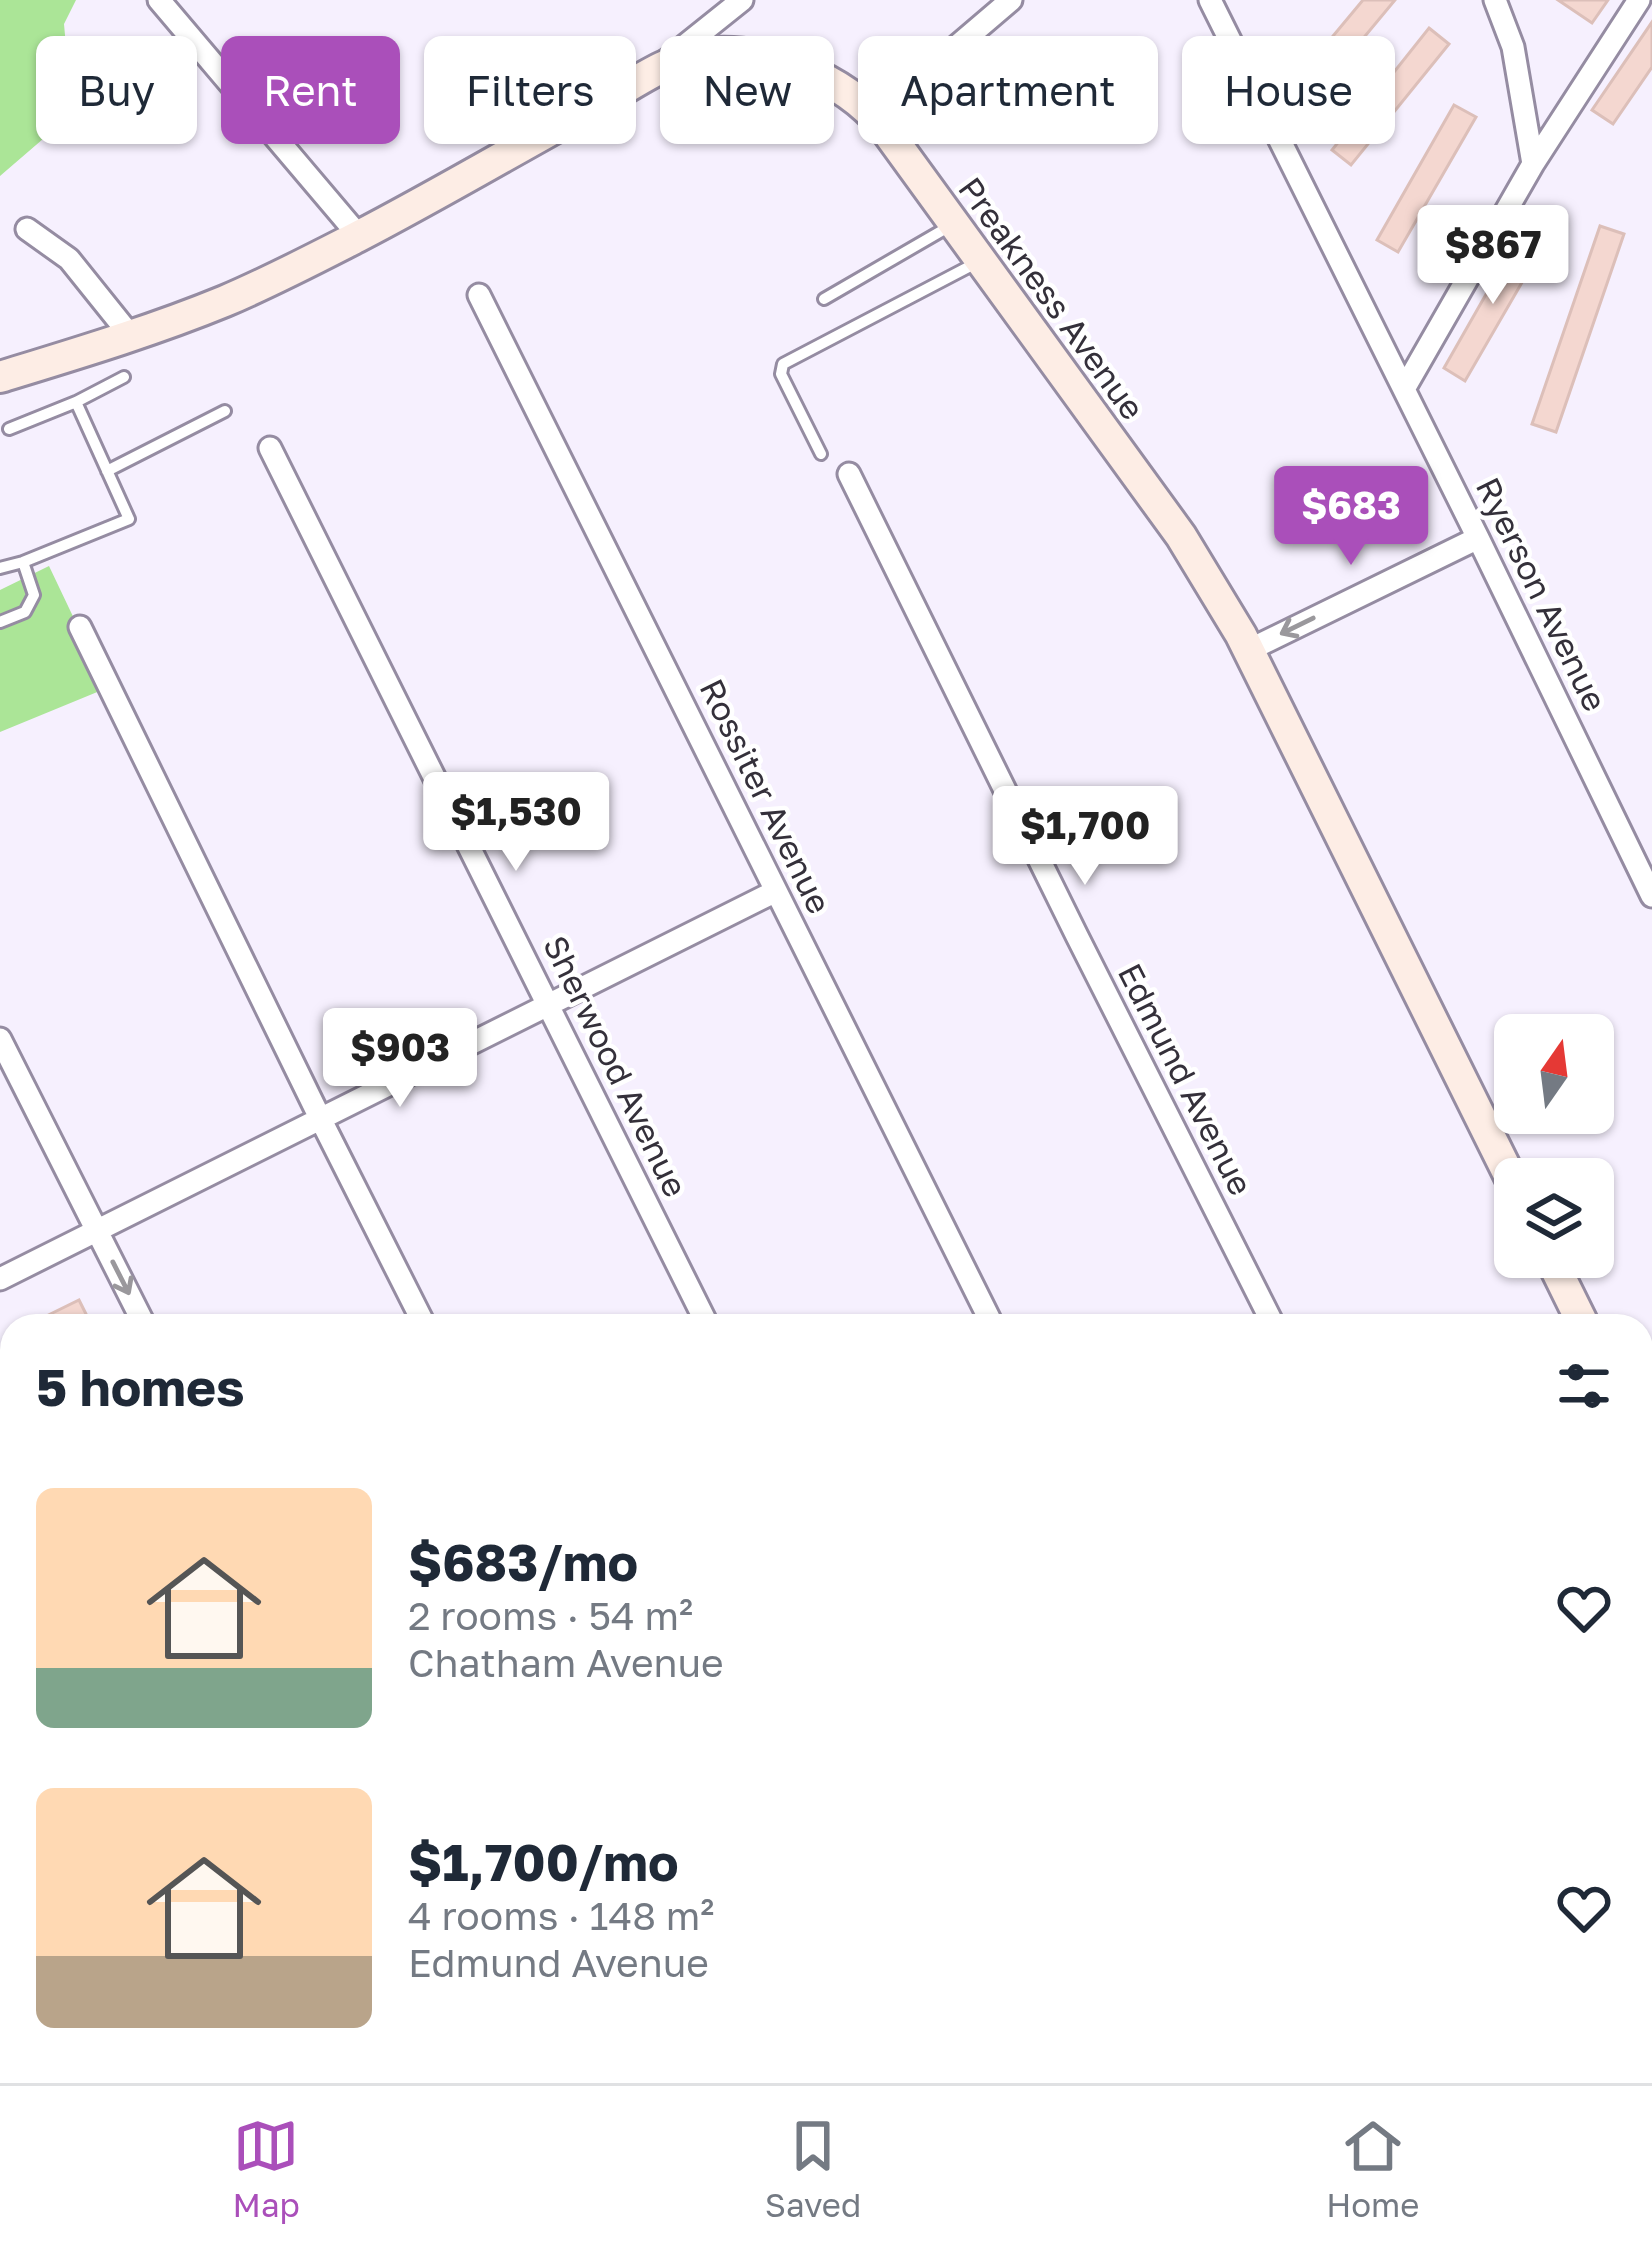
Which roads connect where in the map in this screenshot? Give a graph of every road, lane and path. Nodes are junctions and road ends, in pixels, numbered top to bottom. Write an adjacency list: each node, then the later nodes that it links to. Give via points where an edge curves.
1 (158, 0): 14 (street)
2 (742, 0): 8 (street)
3 (1011, 0): 7 (street)
4 (1210, 0): 21 (street, Ryerson Avenue)
5 (1495, 0): 11 (street, via 1514,47)
6 (1639, 0): 11 (street)
7 (969, 36)
8 (643, 79): 9 (main road, Preakness Avenue, via 688,57 723,53 812,72); 14 (main road, Preakness Avenue)
9 (858, 102)
10 (895, 144): 12 (main road, Preakness Avenue)
11 (1533, 164): 21 (street)
12 (953, 224): 15 (main road, Preakness Avenue); 17 (lane)
13 (27, 230): 18 (street, via 70,259)
14 (359, 236): 18 (main road, Preakness Avenue, via 226,300)
15 (981, 260): 26 (lane, via 783,364); 34 (main road, Preakness Avenue, via 1181,536)
16 (479, 296): 35 (street, Rossiter Avenue)
17 (824, 299)
18 (130, 334): 19 (main road, Preakness Avenue)
19 (0, 377)
20 (124, 377): 22 (lane)
21 (1403, 388): 29 (street, Ryerson Avenue)
22 (76, 402): 24 (lane); 27 (lane)
23 (225, 411): 27 (lane)
24 (9, 430)
25 (270, 448): 37 (street, Sherwood Avenue)
26 (821, 454)
27 (107, 471): 30 (lane, via 129,519)
28 (849, 474): 48 (street, Edmund Avenue)
29 (1478, 538): 34 (street, one-way to 34); 36 (street, Ryerson Avenue)
30 (22, 562): 31 (lane); 32 (lane, via 34,595 25,612)
31 (0, 568)
32 (0, 622)
33 (80, 627): 39 (street)
34 (1249, 650): 40 (main road, Preakness Avenue)
35 (776, 891): 37 (street); 47 (street, Rossiter Avenue)
36 (1652, 896)
37 (547, 1004): 39 (street); 46 (street, Sherwood Avenue)
38 (0, 1040): 41 (street)
39 (320, 1118): 41 (street); 45 (street)
40 (1501, 1158)
41 (96, 1231): 43 (street); 44 (street, one-way to 44)
42 (1560, 1278): 49 (main road)
43 (0, 1279)
44 (139, 1314)
45 (419, 1314)
46 (702, 1314)
47 (986, 1314)
48 (1268, 1314)
49 (1578, 1314)

